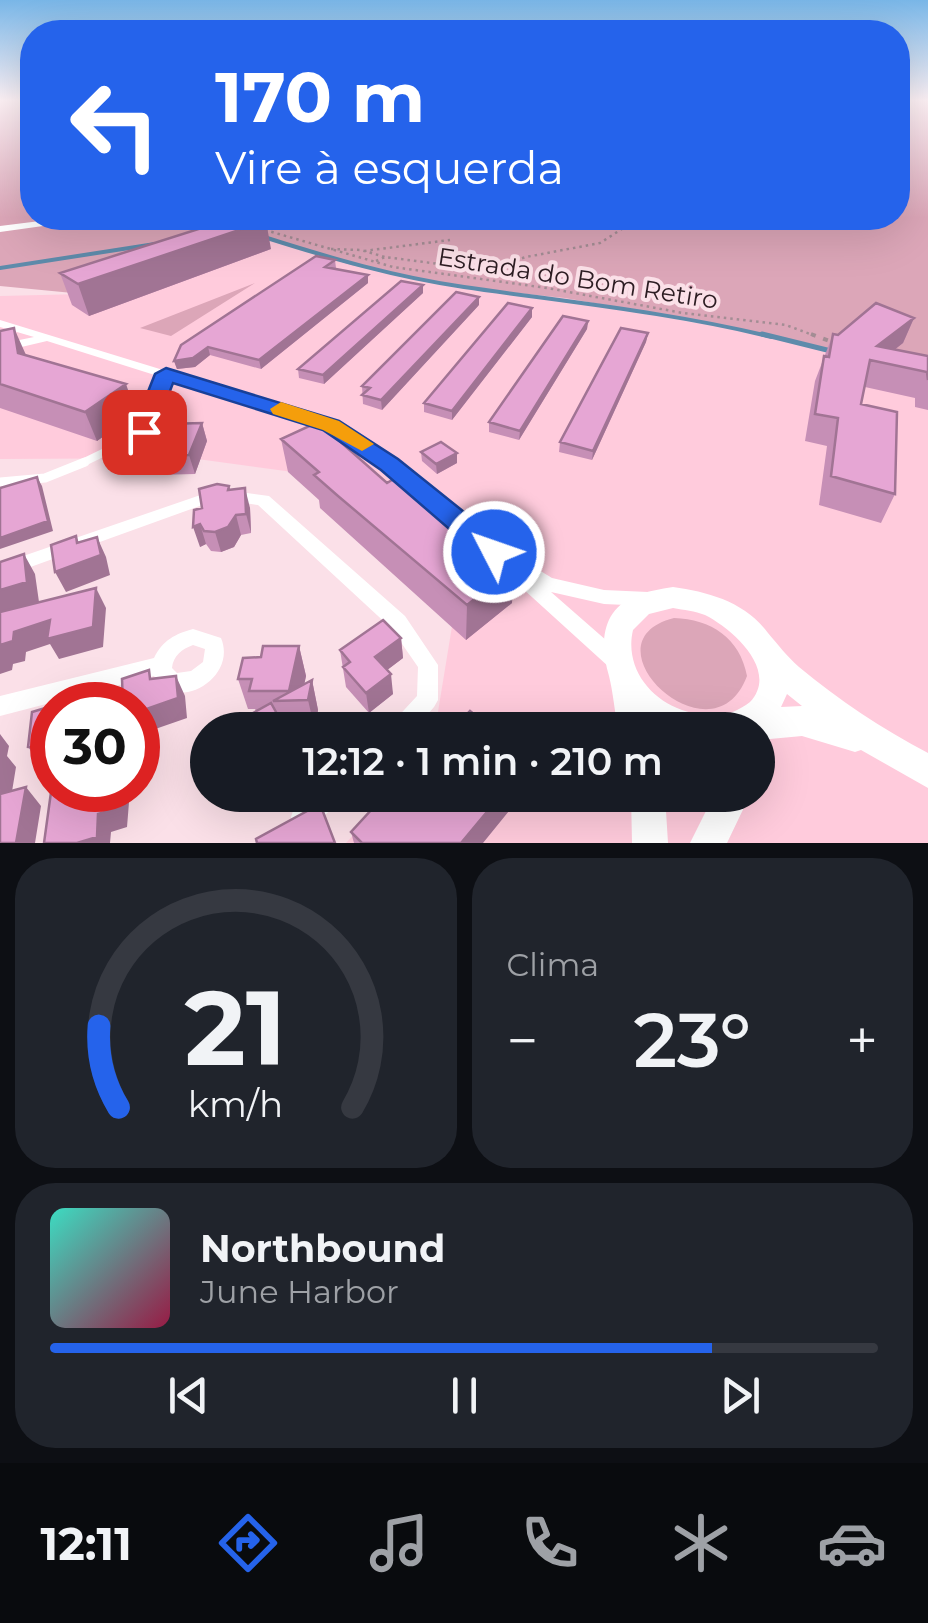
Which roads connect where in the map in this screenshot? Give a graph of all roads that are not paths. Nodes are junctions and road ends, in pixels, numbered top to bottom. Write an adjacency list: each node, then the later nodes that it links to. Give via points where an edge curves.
1 (0, 322): 2 (street)
2 (46, 338): 3 (street); 4 (street)
3 (0, 348)
4 (166, 374): 5 (lane, via 144,432 44,478); 6 (street, via 331,426)
5 (0, 482)
6 (494, 552): 8 (street, via 547,584); 11 (street)
7 (0, 571): 13 (street, via 218,494 263,500 398,622 428,666 427,700)
8 (654, 600): 9 (main road, via 710,604 737,618); 11 (main road, via 622,622 615,640)
9 (770, 659): 16 (main road, via 771,702); 18 (main road, via 817,704)
10 (161, 664): 12 (street)
11 (620, 670): 14 (main road); 15 (main road)
12 (0, 706)
13 (416, 712)
14 (630, 712)
15 (656, 712)
16 (760, 712)
17 (775, 724): 18 (main road, via 802,721)
18 (875, 744): 19 (main road)
19 (928, 772)
20 (307, 812): 23 (street)
21 (649, 812): 24 (main road)
22 (725, 812): 25 (main road)
23 (282, 832)
24 (650, 843)
25 (708, 843)

